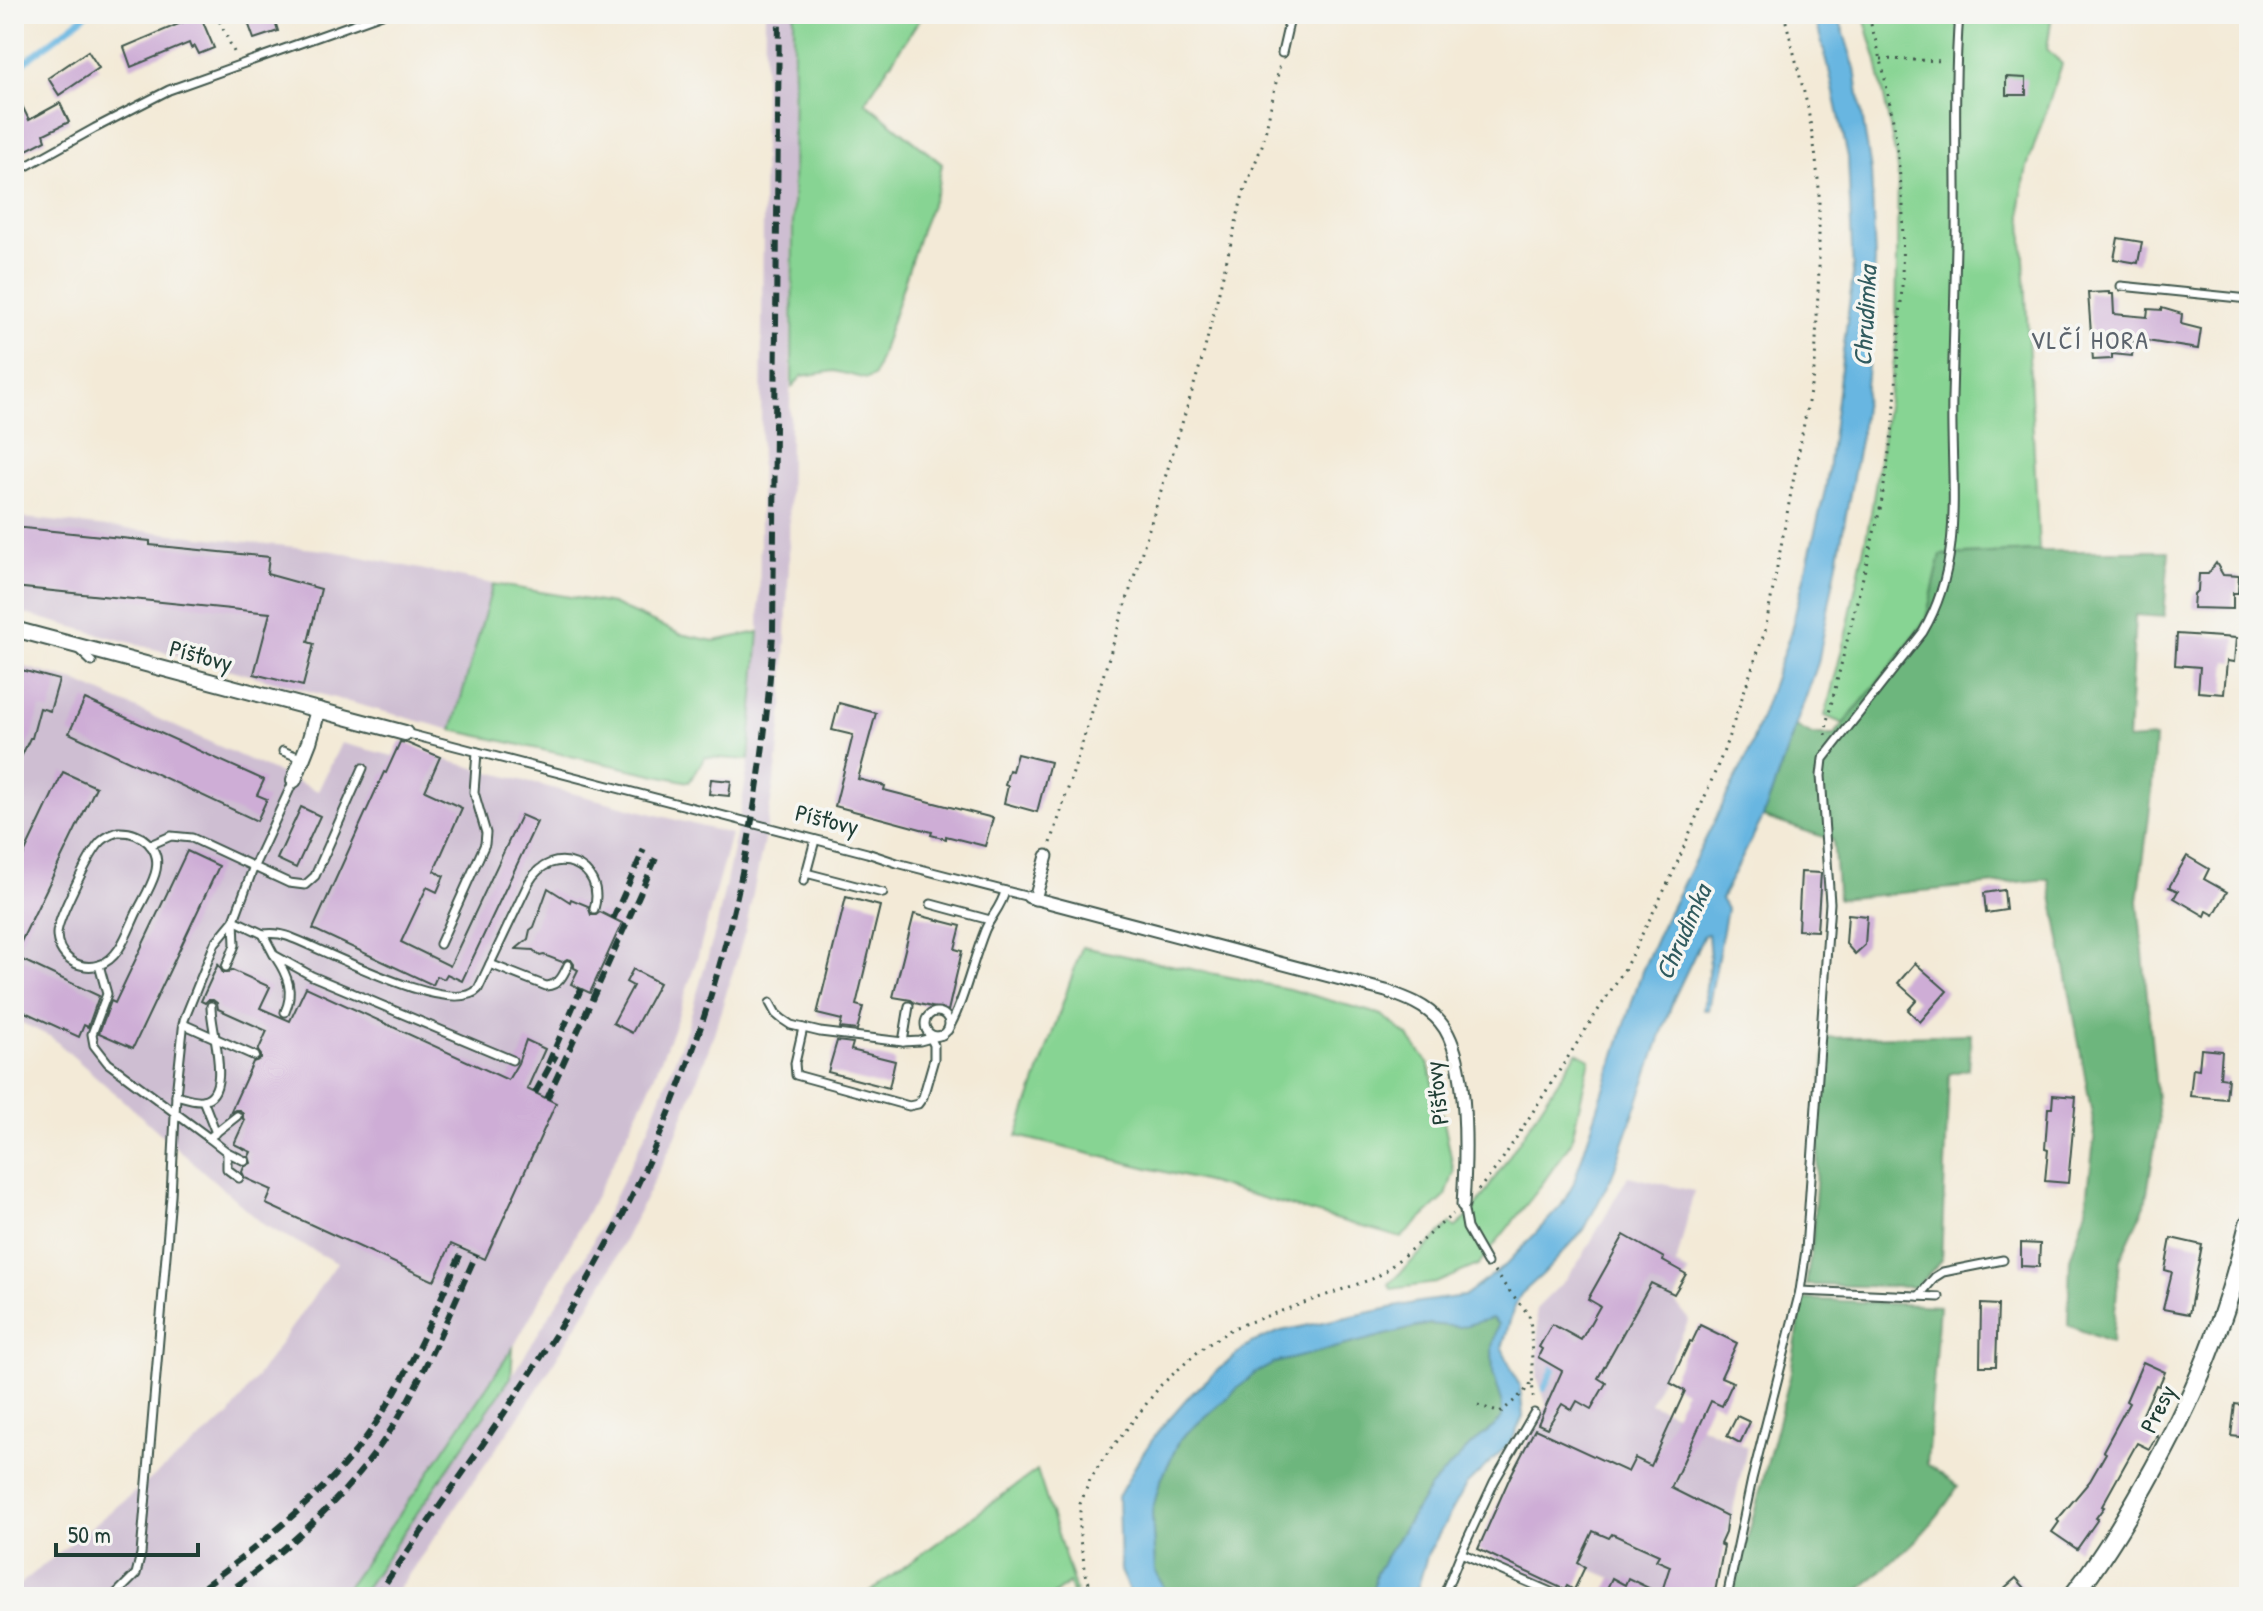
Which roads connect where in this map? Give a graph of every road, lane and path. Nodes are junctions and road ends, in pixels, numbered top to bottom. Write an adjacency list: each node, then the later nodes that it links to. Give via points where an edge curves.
1 (216, 14): 10 (path)
2 (1291, 14): 7 (lane)
3 (1784, 14): 64 (path, via 1815,151 1818,282 1815,365 1765,631 1723,753 1673,873 1624,970 1498,1166)
4 (1868, 14): 8 (path)
5 (1959, 14): 9 (lane)
6 (378, 15): 10 (lane)
7 (1282, 53): 27 (path, via 1263,143 1243,194 1203,356)
8 (1881, 59): 9 (path); 22 (path, via 1903,205 1894,420 1881,505 1827,721)
9 (1955, 62): 22 (lane, via 1954,520 1947,575 1923,632)
10 (239, 64): 11 (lane, via 169,90)
11 (14, 173)
12 (2121, 286): 13 (lane)
13 (2249, 299)
14 (14, 629): 15 (street, Píšťovy)
15 (73, 645): 16 (lane); 17 (street, Píšťovy)
16 (92, 662)
17 (318, 710): 18 (street, Píšťovy); 21 (street)
18 (405, 733): 20 (lane, Píšťovy)
19 (283, 751): 21 (lane)
20 (477, 752): 25 (lane, Píšťovy); 37 (lane, via 474,792 485,844)
21 (303, 759): 24 (street)
22 (1823, 759): 68 (lane, via 1830,903)
23 (363, 768): 28 (lane, via 312,881 295,884)
24 (294, 780): 28 (lane)
25 (815, 840): 29 (lane, Píšťovy); 30 (lane, via 805,877)
26 (150, 845): 28 (lane, via 185,836); 40 (lane, via 155,874 118,950); 40 (lane, via 132,833 104,838 60,920 57,936 68,958 83,966)
27 (1047, 856): 31 (street)
28 (254, 866): 34 (lane)
29 (1005, 891): 31 (lane, Píšťovy); 35 (lane)
30 (883, 893)
31 (1032, 898): 64 (street, Píšťovy, via 1386,991 1432,1013 1456,1050 1464,1129)
32 (931, 904): 35 (lane)
33 (594, 909): 39 (lane, via 596,889 583,869 561,861 545,865 529,882)
34 (234, 920): 36 (lane); 42 (lane, via 235,945); 47 (lane, via 215,943)
35 (990, 920): 50 (lane)
36 (263, 934): 38 (lane); 39 (lane, via 285,935 350,964 450,996 473,994)
37 (440, 944)
38 (274, 955): 46 (lane, via 290,988); 55 (lane)
39 (490, 964): 41 (lane, via 546,986 559,981)
40 (99, 965): 58 (lane, via 107,994 92,1034 94,1045 108,1063)
41 (568, 965)
42 (226, 967)
43 (770, 1003): 48 (lane, via 782,1019)
44 (211, 1006): 51 (lane)
45 (909, 1006): 53 (lane)
46 (285, 1012)
47 (183, 1024): 51 (lane); 56 (lane)
48 (803, 1028): 52 (lane, via 796,1075 909,1106 918,1104 925,1093 935,1054); 53 (lane)
49 (926, 1029): 50 (lane, via 934,1035); 50 (lane, via 928,1016 938,1011 948,1017); 52 (lane)
50 (945, 1032): 52 (lane)
51 (214, 1038): 54 (lane); 57 (lane, via 219,1081)
52 (931, 1039): 53 (lane)
53 (903, 1042)
54 (255, 1056)
55 (512, 1060)
56 (176, 1095): 57 (lane); 58 (lane)
57 (203, 1100): 60 (lane)
58 (175, 1113): 60 (lane); 75 (lane, via 141,1554 136,1574)
59 (237, 1116): 60 (lane)
60 (212, 1136): 61 (lane)
61 (227, 1152): 62 (lane); 63 (lane, via 227,1169)
62 (245, 1161)
63 (239, 1178)
64 (1463, 1205): 67 (lane, via 1467,1228); 76 (path, via 1383,1273 1233,1328 1161,1385 1101,1462 1080,1504 1082,1553)
65 (2249, 1224): 80 (street, Presy, via 2228,1306 2185,1410 2127,1518)
66 (2003, 1260): 69 (lane, via 1943,1272)
67 (1487, 1263): 71 (path, via 1529,1315)
68 (1800, 1291): 69 (lane); 79 (lane)
69 (1919, 1296): 70 (lane)
70 (1939, 1297)
71 (1533, 1382): 72 (path, via 1500,1413); 73 (path)
72 (1478, 1405)
73 (1534, 1413): 74 (lane)
74 (1461, 1553): 77 (lane); 78 (lane)
75 (113, 1597)
76 (1097, 1597)
77 (1443, 1597)
78 (1562, 1597)
79 (1727, 1597)
80 (2072, 1597)

